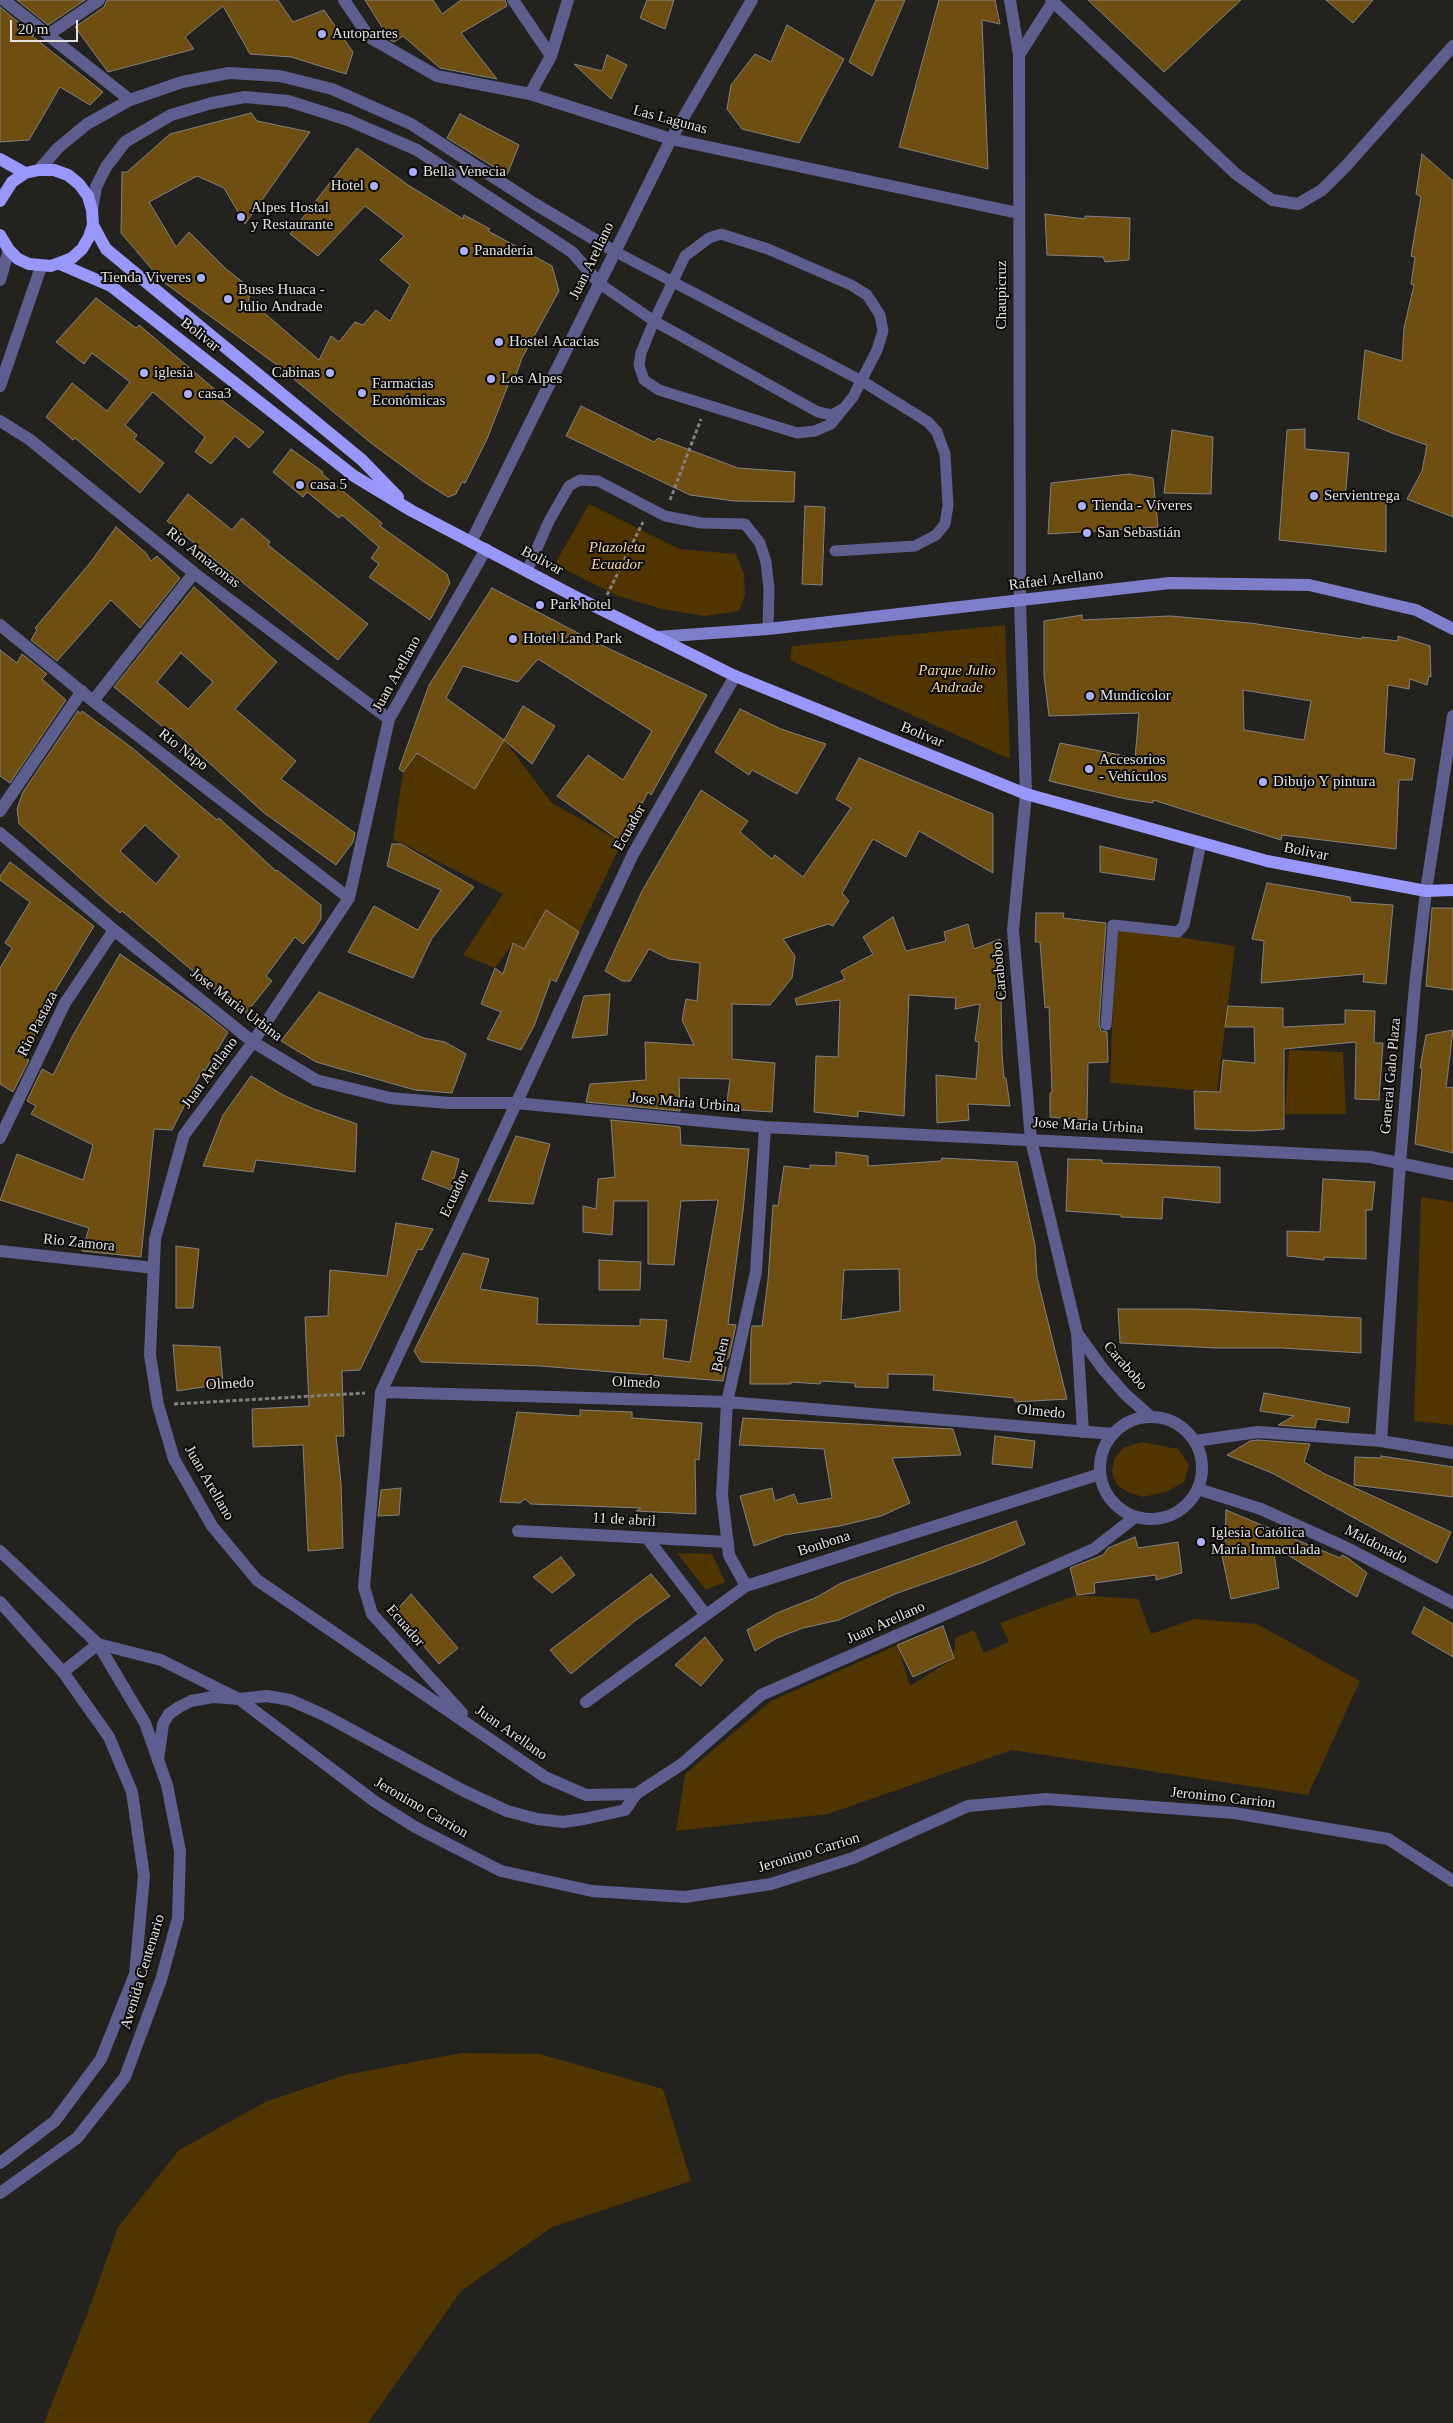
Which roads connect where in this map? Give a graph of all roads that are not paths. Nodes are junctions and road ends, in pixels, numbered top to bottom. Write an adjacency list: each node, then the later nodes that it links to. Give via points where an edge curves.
1 (4, 0): 9 (street)
2 (99, 0): 9 (street)
3 (344, 0): 13 (street, Las Lagunas, via 369,37 436,76)
4 (513, 0): 12 (street)
5 (568, 0): 12 (street)
6 (752, 0): 15 (street, Juan Arellano)
7 (1010, 0): 11 (street, Chaupicruz)
8 (1053, 0): 10 (street, via 1236,174 1272,200 1298,204 1322,190 1346,166); 11 (street)
9 (48, 35): 14 (street)
10 (1453, 46)
11 (1019, 55): 21 (street, Chaupicruz)
12 (551, 56): 13 (street)
13 (530, 94): 15 (street, Las Lagunas)
14 (130, 100): 17 (street, via 87,124 58,148); 25 (street, via 182,82 229,73 280,76 332,89 411,124)
15 (671, 139): 21 (street, Las Lagunas); 25 (street, Juan Arellano)
16 (0, 159): 18 (main road)
17 (39, 170): 18 (main road); 20 (main road, via 54,170 73,180 88,196)
18 (26, 174): 19 (main road, via 12,182)
19 (0, 201)
20 (92, 210): 22 (main road); 30 (street, via 96,187 125,142 171,115 245,97 288,101 348,120 417,150 572,252)
21 (1018, 213): 42 (street, Chaupicruz)
22 (93, 225): 26 (main road, via 82,249); 36 (main road, Bolivar, via 106,250 362,460)
23 (0, 235): 24 (main road)
24 (9, 250): 27 (main road, via 18,259); 28 (street)
25 (614, 251): 29 (lane); 30 (street, Juan Arellano)
26 (60, 264): 27 (main road); 36 (main road, Bolivar, via 111,286 354,476)
27 (41, 267): 33 (street)
28 (0, 280)
29 (673, 282): 31 (lane); 32 (lane); 32 (lane, via 685,256 709,238 721,234 768,249 851,285 867,295 880,315 883,331)
30 (600, 284): 31 (lane); 37 (street, Juan Arellano)
31 (654, 321): 34 (lane, via 818,412 832,415); 34 (lane, via 639,365 644,380 659,390 797,433 814,432 831,424)
32 (862, 381): 34 (lane); 39 (lane, via 920,416 938,432 946,454 948,505 945,524 936,535 914,546)
33 (0, 386)
34 (844, 408)
35 (0, 421): 41 (street, Rio Amazonas, via 30,439)
36 (412, 512): 37 (main road, Bolivar)
37 (471, 542): 38 (main road, Bolivar)
38 (486, 550): 40 (main road, Bolivar); 51 (street, Juan Arellano)
39 (836, 551)
40 (528, 571): 44 (lane, via 569,486 580,480 598,481 664,516 701,523 744,524 760,543 766,562); 46 (main road, Bolivar)
41 (194, 573): 49 (street); 51 (street, Rio Amazonas)
42 (1020, 601): 44 (main road, Rafael Arellano); 45 (main road, Rafael Arellano, via 1170,583 1309,586 1416,610); 52 (street, Carabobo)
43 (0, 625): 48 (street, Rio Napo)
44 (768, 629): 46 (main road, Rafael Arellano)
45 (1453, 629)
46 (657, 637): 47 (main road, Bolivar)
47 (735, 676): 52 (main road, Bolivar); 62 (street, Ecuador, via 633,854)
48 (82, 691): 49 (street, Rio Napo); 53 (street)
49 (93, 701): 58 (street, Rio Napo)
50 (1453, 716): 57 (street, General Galo Plaza)
51 (389, 719): 58 (street, Juan Arellano)
52 (1026, 794): 55 (main road, Bolivar); 65 (street, Carabobo, via 1013,930)
53 (0, 811)
54 (0, 832): 59 (street, Jose Maria Urbina)
55 (1201, 843): 57 (main road, Bolivar, via 1267,861); 60 (lane, via 1184,925 1178,932 1113,925)
56 (1453, 890): 57 (main road, Bolivar)
57 (1426, 891): 66 (street, General Galo Plaza)
58 (349, 898): 61 (street, Juan Arellano)
59 (114, 930): 61 (street, Jose Maria Urbina); 64 (street, Rio Pastaza, via 66,1003)
60 (1106, 1025)
61 (253, 1042): 62 (street, Jose Maria Urbina, via 316,1080 390,1098 449,1103); 69 (street, Juan Arellano, via 184,1135 155,1239)
62 (516, 1103): 63 (street, Jose Maria Urbina); 71 (street, Ecuador)
63 (765, 1127): 65 (street, Jose Maria Urbina); 72 (street, Belen, via 756,1272)
64 (0, 1138)
65 (1031, 1140): 66 (street, Jose Maria Urbina, via 1370,1157); 70 (street, Carabobo)
66 (1400, 1163): 67 (street, Jose Maria Urbina); 77 (street, General Galo Plaza)
67 (1453, 1174)
68 (0, 1251): 69 (street, Rio Zamora)
69 (154, 1268): 94 (street, Juan Arellano, via 150,1355 158,1405 174,1458 212,1526 257,1580)
70 (1078, 1333): 73 (street, Carabobo, via 1102,1370); 74 (street, Carabobo)
71 (381, 1392): 72 (street, Olmedo); 94 (street, Ecuador, via 364,1587 372,1614)
72 (727, 1402): 74 (street, Olmedo); 84 (street, Belen, via 722,1495)
73 (1151, 1417): 75 (street, via 1130,1421); 76 (street, via 1168,1420 1183,1428)
74 (1083, 1432): 75 (street, Olmedo)
75 (1113, 1434): 79 (street, via 1102,1453)
76 (1194, 1441): 77 (street, via 1258,1432); 80 (street, via 1202,1465)
77 (1381, 1441): 78 (street)
78 (1453, 1453)
79 (1100, 1474): 81 (street, via 1111,1500); 86 (street, Bonbona)
80 (1198, 1489): 81 (street, via 1190,1502 1164,1518 1149,1520); 88 (street, Maldonado, via 1261,1509 1347,1548)
81 (1135, 1516): 96 (street, Juan Arellano, via 1094,1549 762,1695 682,1764)
82 (518, 1531): 83 (street, 11 de abril)
83 (647, 1538): 84 (street, 11 de abril); 89 (street)
84 (728, 1542): 86 (street, Belen, via 729,1555)
85 (0, 1552): 90 (street, Avenida Centenario)
86 (746, 1586): 89 (street, Bonbona)
87 (0, 1602): 91 (street, Avenida Centenario)
88 (1453, 1603)
89 (706, 1615): 93 (street, Bonbona)
90 (98, 1644): 91 (street); 92 (street, Jeronimo Carrion, via 161,1660); 95 (street, Avenida Centenario, via 145,1723)
91 (63, 1672): 98 (street, Avenida Centenario, via 109,1737 132,1792 144,1876 135,1974 101,2059 55,2121)
92 (239, 1699): 95 (street, via 213,1697 178,1706 163,1724); 96 (street, via 267,1696 290,1700 324,1714 464,1791 507,1811 537,1820 563,1822 612,1814 625,1810); 97 (street, Jeronimo Carrion, via 374,1801 415,1827 501,1870 592,1891 685,1897 771,1884 853,1858 968,1806 1046,1799 1234,1814 1388,1839)
93 (586, 1702)
94 (476, 1728): 96 (street, Juan Arellano, via 546,1777 586,1795)
95 (158, 1760): 99 (street, Avenida Centenario, via 167,1785 180,1851 178,1918 161,1980 125,2077 77,2138)
96 (636, 1794)
97 (1453, 1881)
98 (0, 2163)
99 (0, 2193)

